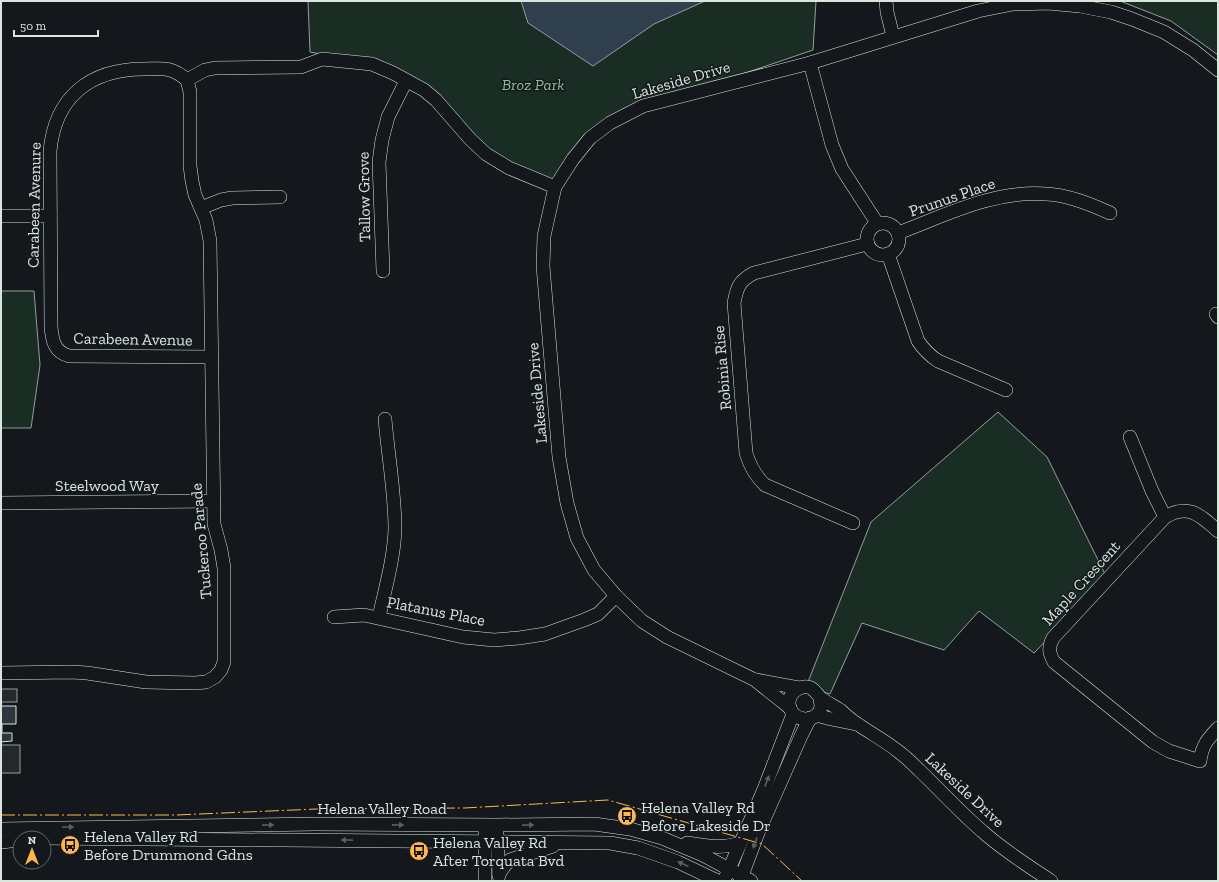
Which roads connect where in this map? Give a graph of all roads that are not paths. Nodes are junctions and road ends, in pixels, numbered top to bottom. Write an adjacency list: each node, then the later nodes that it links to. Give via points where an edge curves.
1 (886, 1): 2 (street)
2 (894, 36): 3 (street, Lakeside Drive); 4 (street, Lakeside Drive, via 978,11 1013,4 1048,3 1080,6 1125,16 1164,32)
3 (810, 63): 7 (street, Lakeside Drive, via 643,106 610,123 590,138); 13 (street, via 836,158)
4 (1218, 70)
5 (186, 80): 6 (street, via 215,68 301,67 322,58 372,64); 9 (street, Tuckeroo Parade, via 190,92 190,166); 12 (street, Carabeen Avenure, via 178,72 167,69 129,69 111,72 96,78 68,100 54,127 51,139)
6 (406, 80): 7 (street, via 436,100 486,154 509,168); 17 (street, Tallow Grove, via 388,117 379,162)
7 (555, 187): 28 (street, Lakeside Drive, via 544,236 543,266 559,457 567,503 577,538 594,570)
8 (280, 197): 9 (street, via 232,198)
9 (200, 208): 19 (street, Tuckeroo Parade, via 206,220 210,241)
10 (1110, 212): 14 (street, Prunus Place, via 1065,196 1016,195 983,201)
11 (1, 216): 12 (street)
12 (50, 216): 18 (street, Carabeen Avenure)
13 (877, 223): 14 (street, via 890,224); 15 (street, via 868,232)
14 (898, 233): 16 (street, via 898,246)
15 (867, 244): 16 (street, via 876,254); 26 (street, Robinia Rise, via 754,273 739,284 734,303 746,453 753,471 765,485)
16 (888, 254): 20 (street, via 923,349 938,361)
17 (383, 271)
18 (51, 326): 19 (street, Carabeen Avenue, via 54,346 63,355)
19 (211, 357): 23 (street, Tuckeroo Parade)
20 (1006, 390)
21 (385, 419): 30 (street, via 395,529 394,546)
22 (1130, 438): 25 (street)
23 (213, 501): 24 (street, Steelwood Way); 31 (street, Tuckeroo Parade, via 214,524 224,568 224,662 215,677 206,682 188,683 146,682 79,673)
24 (1, 503)
25 (1165, 516): 27 (street, via 1182,510 1191,511); 38 (street, Maple Crescent, via 1053,638 1049,647 1050,654 1054,662 1153,742 1169,751 1200,761 1207,740)
26 (853, 523)
27 (1218, 530)
28 (616, 596): 30 (street, Platanus Place, via 598,614 545,634 520,638 494,640 463,637); 32 (street, Lakeside Drive, via 642,621 667,637)
29 (334, 617): 30 (street, Platanus Place)
30 (379, 617)
31 (1, 673)
32 (755, 680): 33 (street, Lakeside Drive); 35 (street, Lakeside Drive)
33 (800, 688): 34 (street, Lakeside Drive, via 812,688); 35 (street, via 789,700)
34 (820, 698): 36 (street, via 821,707); 37 (street, Lakeside Drive)
35 (791, 711): 36 (street, Lakeside Drive, via 798,718); 47 (street, one-way to 35, via 764,789)
36 (813, 717): 37 (street, Lakeside Drive); 50 (street, one-way to 50, via 801,736 758,833)
37 (856, 724): 54 (street, Lakeside Drive, via 899,752 983,832)
38 (1218, 728)
39 (491, 825): 40 (street, Helena Valley Road, one-way to 39, via 315,824); 42 (street, Helena Valley Road, one-way to 42, via 594,824 630,829); 44 (street)
40 (1, 829)
41 (52, 838): 44 (street, Helena Valley Road, one-way to 41)
42 (662, 838): 47 (street, via 718,847); 48 (street, Helena Valley Road)
43 (12, 841): 45 (street)
44 (491, 841): 46 (street, Helena Valley Road); 49 (street); 51 (street)
45 (1, 842)
46 (566, 842): 49 (street, via 510,860); 52 (street, Helena Valley Road, one-way to 46, via 678,862 638,848 610,843)
47 (740, 843): 48 (street)
48 (729, 869): 50 (street, Helena Valley Road); 53 (street)
49 (499, 878)
50 (745, 879)
51 (485, 881)
52 (718, 881)
53 (723, 881)
54 (1050, 881)

